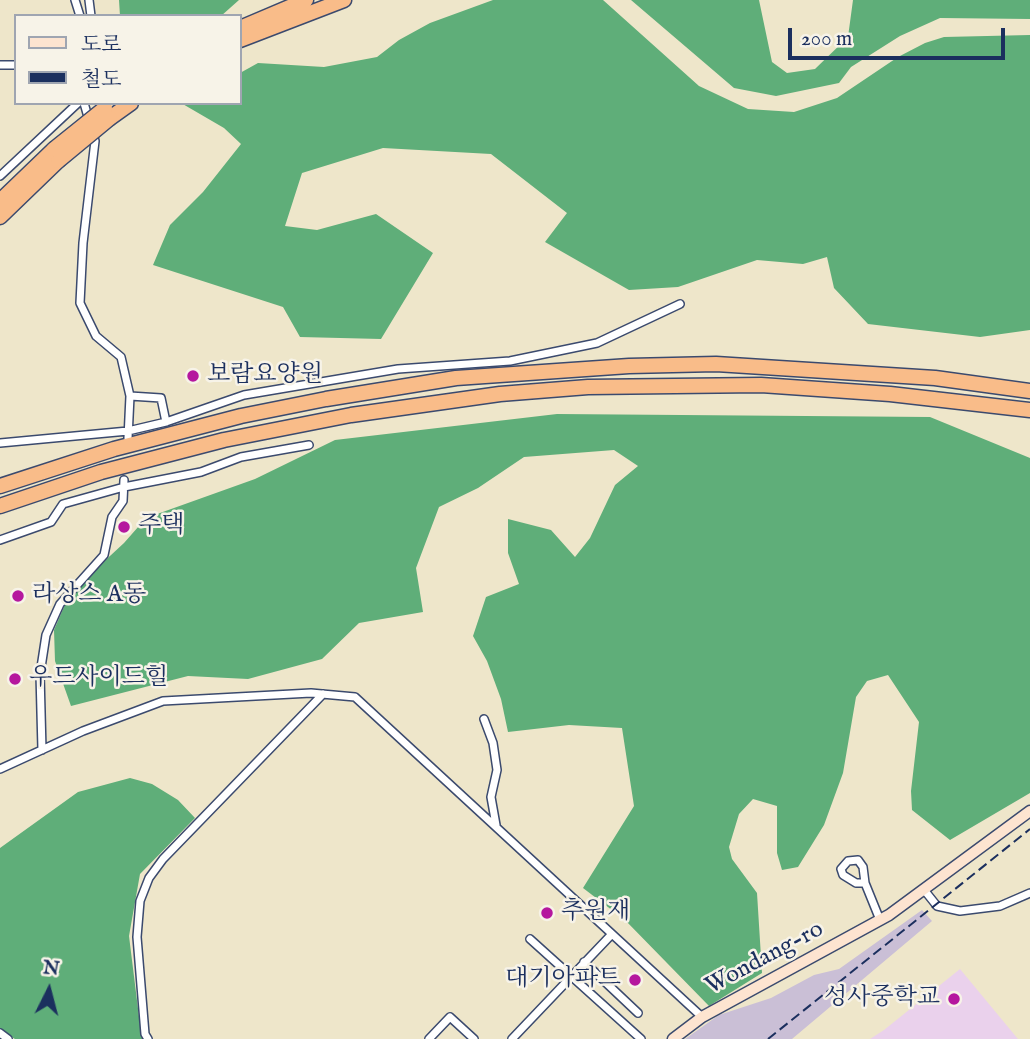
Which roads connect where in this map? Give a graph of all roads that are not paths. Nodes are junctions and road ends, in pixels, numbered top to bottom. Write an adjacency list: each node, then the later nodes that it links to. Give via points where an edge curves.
1 (306, 0): 3 (highway)
2 (344, 0): 4 (highway)
3 (242, 27)
4 (242, 39)
5 (76, 105): 9 (street)
6 (85, 105): 14 (street, via 95,141 80,303 96,336 121,358)
7 (109, 110): 8 (highway, bridge)
8 (56, 155): 10 (highway); 11 (highway)
9 (0, 176)
10 (0, 201)
11 (0, 217)
12 (680, 304): 16 (street, via 597,343 510,361 398,369 244,395)
13 (1030, 391): 21 (highway, via 935,378 716,364 456,378 241,416 114,449)
14 (130, 396): 16 (street, via 161,398); 17 (street)
15 (1030, 410): 22 (highway, via 761,385 588,387 500,394 351,415 224,440 102,472)
16 (166, 422): 17 (street)
17 (128, 434): 18 (street)
18 (0, 443)
19 (309, 445): 20 (street, via 241,457 201,472)
20 (124, 484): 23 (street, via 63,504 51,522); 26 (street, via 123,501 112,517 104,555 60,604 46,635 40,674)
21 (0, 486)
22 (0, 506)
23 (0, 540)
24 (323, 694): 26 (street, via 163,701); 29 (street, via 355,697); 42 (street, via 149,878 140,901 137,937)
25 (484, 719): 29 (street, via 497,771 491,797)
26 (42, 750): 27 (street)
27 (0, 769)
28 (1030, 811): 31 (main road, Wondang-ro)
29 (496, 825): 34 (street)
30 (865, 883): 33 (street)
31 (925, 891): 32 (street, via 937,905 960,911 1000,906); 33 (main road, Wondang-ro)
32 (1030, 893)
33 (880, 920): 39 (main road, Wondang-ro)
34 (612, 934): 36 (street); 39 (street)
35 (530, 939): 37 (street)
36 (584, 962): 37 (street); 38 (street)
37 (572, 975): 45 (street); 46 (street)
38 (638, 1013)
39 (702, 1017): 47 (main road, Wondang-ro)
40 (0, 1033): 41 (street)
41 (8, 1039)
42 (148, 1039)
43 (429, 1039): 44 (street, via 450,1017)
44 (474, 1039)
45 (512, 1039)
46 (641, 1039)
47 (673, 1039)

